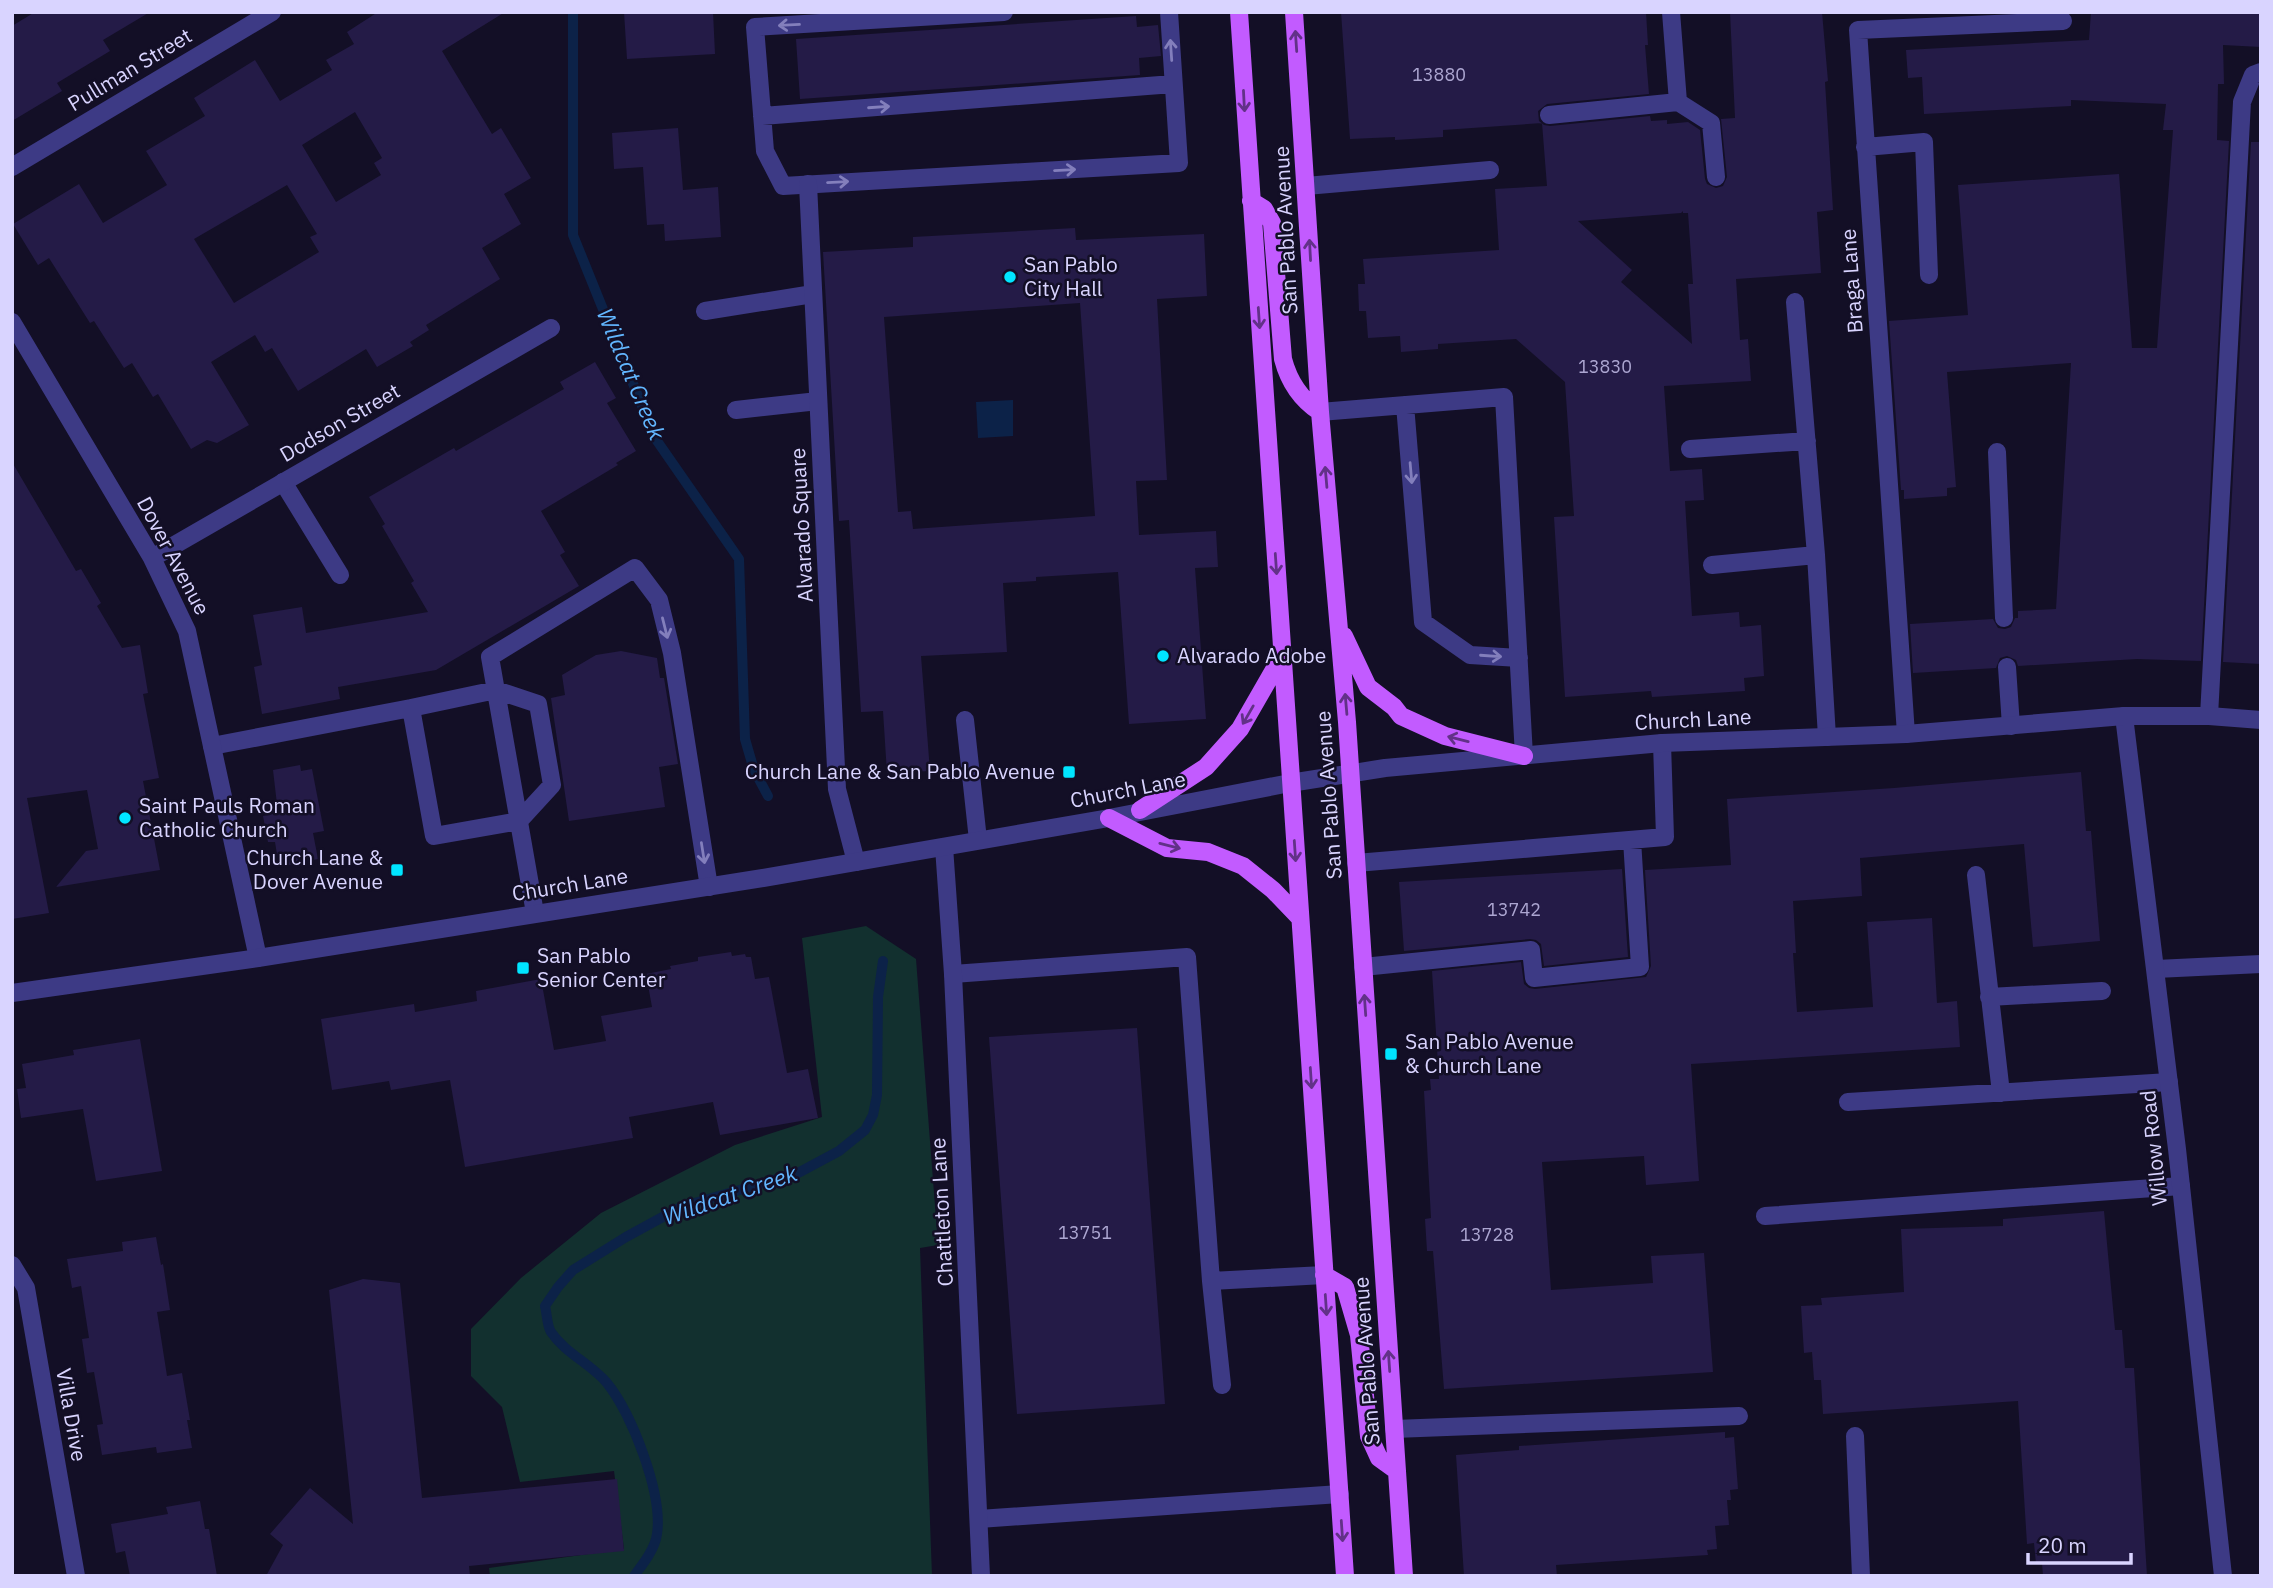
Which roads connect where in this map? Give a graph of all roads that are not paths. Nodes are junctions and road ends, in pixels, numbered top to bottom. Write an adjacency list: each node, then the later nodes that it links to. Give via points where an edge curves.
1 (272, 12): 15 (street, Pullman Street)
2 (1004, 12): 7 (street)
3 (1169, 12): 10 (street, one-way to 3)
4 (1239, 12): 20 (main road, San Pablo Avenue, one-way to 20)
5 (1294, 12): 19 (main road, San Pablo Avenue, one-way to 5)
6 (1671, 12): 11 (street)
7 (959, 14): 13 (street, one-way to 13, via 755,27)
8 (2063, 21): 14 (street, Braga Lane, via 1858,30)
9 (2261, 72): 47 (street, via 2253,75 2242,102)
10 (1173, 84): 13 (street, one-way to 10); 18 (street, one-way to 10, via 1179,163)
11 (1678, 102): 12 (street); 17 (street, via 1711,123)
12 (1549, 115)
13 (762, 116): 18 (street, via 765,150 783,186)
14 (1865, 147): 21 (street, via 1924,142); 51 (street, Braga Lane)
15 (12, 167)
16 (1490, 170): 19 (street)
17 (1716, 177)
18 (808, 184): 22 (street, Alvarado Square)
19 (1306, 186): 30 (main road, San Pablo Avenue, one-way to 19)
20 (1251, 201): 30 (main road, via 1264,209 1272,223 1288,376 1307,403); 41 (main road, San Pablo Avenue, one-way to 41)
21 (1929, 275)
22 (813, 295): 24 (street); 27 (street, Alvarado Square)
23 (1795, 302): 31 (street)
24 (705, 311)
25 (12, 322): 36 (street, Dover Avenue)
26 (551, 328): 34 (street, Dodson Street)
27 (818, 401): 29 (street); 64 (street, Alvarado Square, via 837,789)
28 (1405, 405): 30 (street); 42 (street, one-way to 42, via 1423,622 1470,655); 42 (street, via 1504,397)
29 (736, 410)
30 (1320, 412): 40 (main road, San Pablo Avenue, one-way to 30)
31 (1807, 441): 32 (street); 35 (street)
32 (1690, 449)
33 (1997, 452): 39 (street)
34 (283, 482): 36 (street, Dodson Street); 38 (street)
35 (1816, 555): 37 (street); 52 (street)
36 (152, 558): 54 (street, Dover Avenue, via 187,631)
37 (1712, 565)
38 (340, 575)
39 (2004, 618)
40 (1339, 626): 55 (main road, one-way to 40, via 1445,736 1401,716 1368,687); 56 (main road, San Pablo Avenue, one-way to 40)
41 (1282, 656): 57 (main road, San Pablo Avenue); 58 (main road, one-way to 58, via 1240,729 1206,767)
42 (1519, 658): 55 (street)
43 (2007, 667): 50 (street)
44 (496, 690): 45 (street); 60 (street); 60 (street, via 538,704 552,785); 67 (street, one-way to 67, via 490,657 635,568 659,600)
45 (411, 708): 54 (street); 60 (street, via 435,836)
46 (2124, 716): 47 (street, Church Lane); 50 (street, Church Lane); 73 (street, Willow Road)
47 (2209, 716): 49 (street, Church Lane)
48 (965, 720): 61 (street)
49 (2261, 720)
50 (2011, 726): 51 (street, Church Lane)
51 (1906, 734): 52 (street, Church Lane)
52 (1827, 737): 53 (street, Church Lane)
53 (1662, 743): 55 (street, Church Lane); 62 (street, via 1665,837)
54 (212, 746): 70 (street, Dover Avenue)
55 (1524, 756): 56 (street, Church Lane)
56 (1350, 772): 57 (street, Church Lane); 65 (main road, San Pablo Avenue)
57 (1290, 783): 58 (street, Church Lane); 69 (main road, San Pablo Avenue, one-way to 69)
58 (1140, 810): 59 (street, Church Lane)
59 (1109, 818): 61 (street, Church Lane); 69 (main road, one-way to 69, via 1167,848 1208,852 1243,866)
60 (519, 821): 68 (street)
61 (978, 840): 63 (street, Church Lane)
62 (1632, 840): 65 (street); 72 (street, via 1640,967 1534,978 1531,950)
63 (944, 847): 64 (street, Church Lane); 74 (street, Chattleton Lane)
64 (856, 862): 67 (street, Church Lane)
65 (1356, 863): 72 (main road, San Pablo Avenue)
66 (1976, 875): 77 (street)
67 (709, 887): 68 (street, Church Lane)
68 (535, 913): 70 (street, Church Lane)
69 (1299, 917): 84 (main road, San Pablo Avenue, one-way to 84)
70 (258, 958): 76 (street, Church Lane)
71 (2261, 964): 73 (street)
72 (1363, 967): 88 (main road, San Pablo Avenue, one-way to 72)
73 (2156, 970): 78 (street, Willow Road)
74 (953, 974): 85 (street, via 1187,957); 92 (street, Chattleton Lane)
75 (2102, 990): 77 (street)
76 (12, 993)
77 (1989, 997): 79 (street)
78 (2169, 1082): 79 (street); 81 (street, Willow Road)
79 (2001, 1093): 80 (street)
80 (1848, 1102)
81 (2181, 1186): 82 (street); 98 (street, Willow Road)
82 (1765, 1216)
83 (12, 1265): 93 (street, Villa Drive, via 26,1288)
84 (1324, 1275): 85 (street); 90 (main road, via 1345,1287 1359,1335 1369,1436 1379,1458); 91 (main road, San Pablo Avenue, one-way to 91)
85 (1211, 1281): 86 (street)
86 (1222, 1385)
87 (1739, 1416): 88 (street)
88 (1394, 1429): 90 (main road, San Pablo Avenue)
89 (1855, 1436): 97 (street)
90 (1396, 1471): 96 (main road, San Pablo Avenue)
91 (1340, 1494): 92 (street); 95 (main road, San Pablo Avenue, one-way to 95)
92 (979, 1519): 94 (street, Chattleton Lane)
93 (76, 1576)
94 (981, 1576)
95 (1345, 1576)
96 (1404, 1576)
97 (1861, 1576)
98 (2223, 1576)

